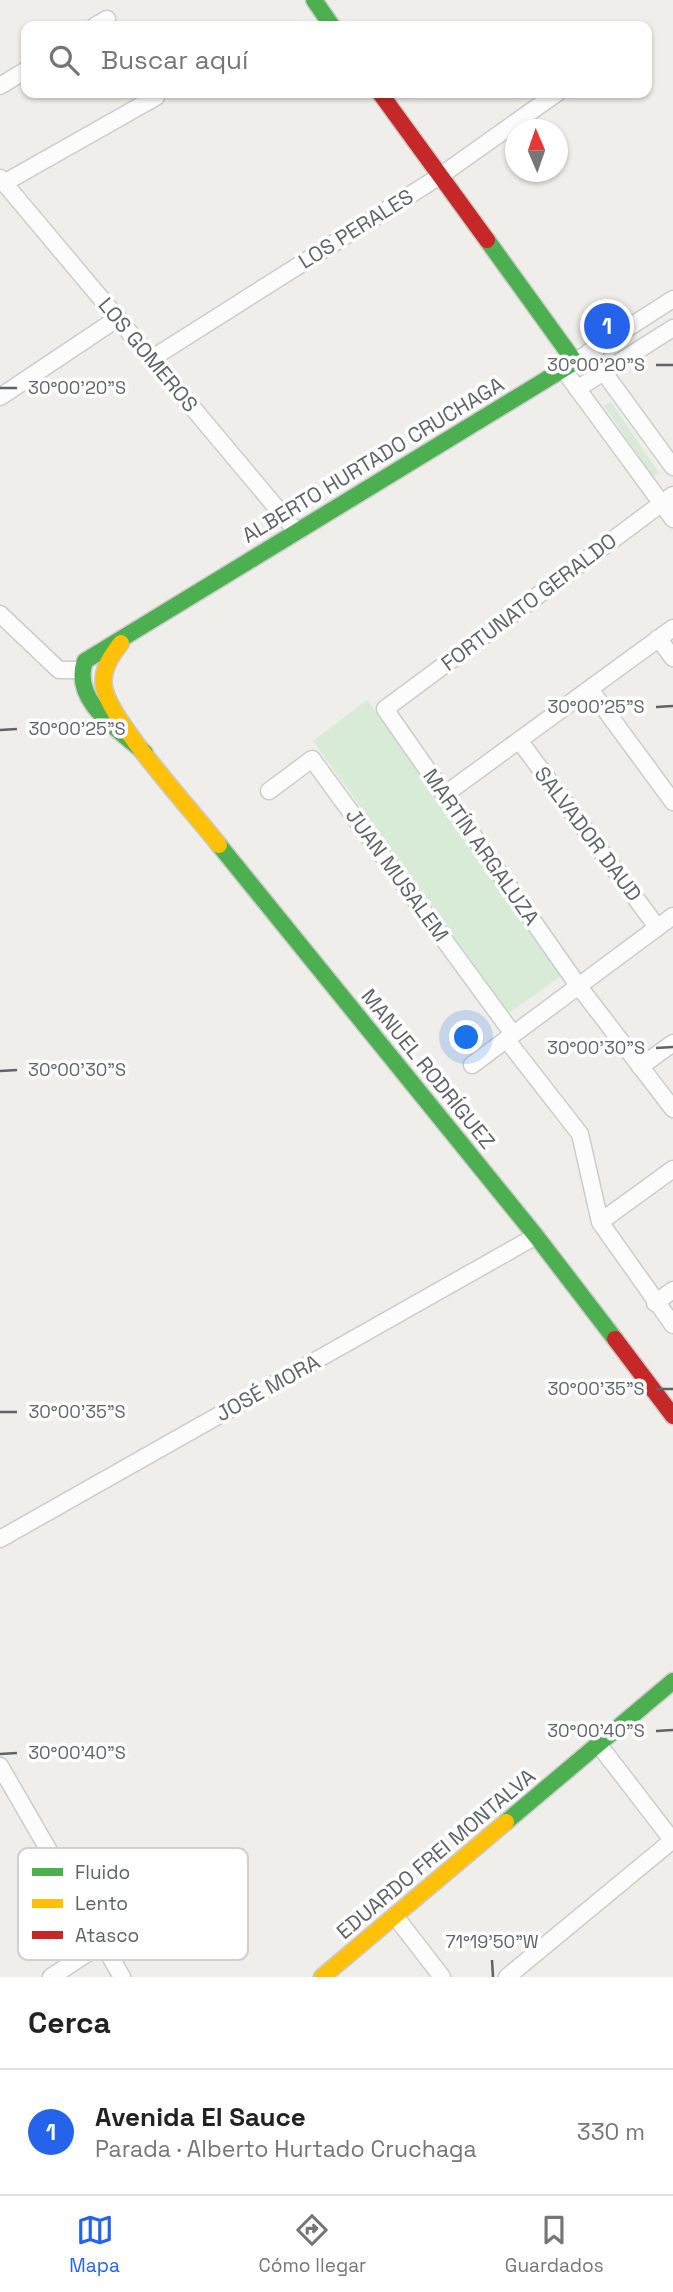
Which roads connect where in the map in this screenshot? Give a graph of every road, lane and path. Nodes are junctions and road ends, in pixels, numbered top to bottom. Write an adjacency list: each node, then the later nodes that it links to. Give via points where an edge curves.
1 (314, 0): 2 (street)
2 (329, 21)
3 (21, 73): 4 (street)
4 (0, 86)
5 (154, 98): 9 (street)
6 (384, 98): 8 (street)
7 (550, 98): 8 (street, LOS PERALES)
8 (440, 176): 14 (street, LOS PERALES); 15 (street)
9 (2, 181): 11 (street, LOS GOMEROS)
10 (673, 299): 13 (street, ALBERTO HURTADO CRUCHAGA)
11 (118, 318): 14 (street, LOS GOMEROS); 18 (street)
12 (673, 328): 16 (street)
13 (589, 352): 15 (street, ALBERTO HURTADO CRUCHAGA); 16 (street)
14 (152, 359): 22 (street, LOS GOMEROS)
15 (569, 365): 17 (street); 22 (street, ALBERTO HURTADO CRUCHAGA)
16 (603, 372): 17 (street); 19 (street)
17 (577, 389): 20 (street)
18 (0, 397)
19 (673, 467)
20 (667, 500): 21 (street); 30 (street, FORTUNATO GERALDO)
21 (673, 519)
22 (296, 531): 25 (street, ALBERTO HURTADO CRUCHAGA)
23 (0, 614): 28 (street, via 59,670)
24 (673, 628): 26 (street)
25 (131, 633): 28 (street, via 85,661); 32 (street, MANUEL RODRÍGUEZ, via 108,657 103,688 109,704)
26 (658, 638): 27 (street); 29 (street)
27 (673, 658)
28 (80, 670): 32 (street, MANUEL RODRÍGUEZ, via 85,696)
29 (590, 689): 31 (street); 35 (street)
30 (385, 709): 34 (street, MARTÍN ARGALUZA)
31 (519, 740): 34 (street); 37 (street, SALVADOR DAUD)
32 (145, 753): 46 (street, MANUEL RODRÍGUEZ)
33 (269, 791): 39 (street, JUAN MUSALEM, via 312,759)
34 (444, 795): 38 (street, MARTÍN ARGALUZA)
35 (673, 802)
36 (673, 916): 37 (street)
37 (657, 927): 38 (street)
38 (577, 984): 39 (street); 42 (street, MARTÍN ARGALUZA)
39 (510, 1037): 41 (street); 45 (street, via 580,1134)
40 (673, 1043): 42 (street)
41 (471, 1065)
42 (640, 1067): 43 (street, MARTÍN ARGALUZA)
43 (673, 1109)
44 (673, 1169): 45 (street)
45 (600, 1222): 48 (street)
46 (536, 1236): 50 (street, MANUEL RODRÍGUEZ); 51 (street, JOSÉ MORA)
47 (673, 1290): 48 (street)
48 (655, 1303): 49 (street)
49 (673, 1325)
50 (673, 1416)
51 (0, 1538)
52 (673, 1681): 53 (street, EDUARDO FREI MONTALVA)
53 (598, 1745): 55 (street); 57 (street, EDUARDO FREI MONTALVA)
54 (0, 1766): 56 (street)
55 (673, 1840): 64 (street)
56 (48, 1848)
57 (394, 1916): 62 (street, EDUARDO FREI MONTALVA); 63 (street)
58 (77, 1960): 60 (street)
59 (112, 1960): 61 (street)
60 (51, 1977)
61 (122, 1977)
62 (322, 1977)
63 (442, 1977)
64 (508, 1977)

